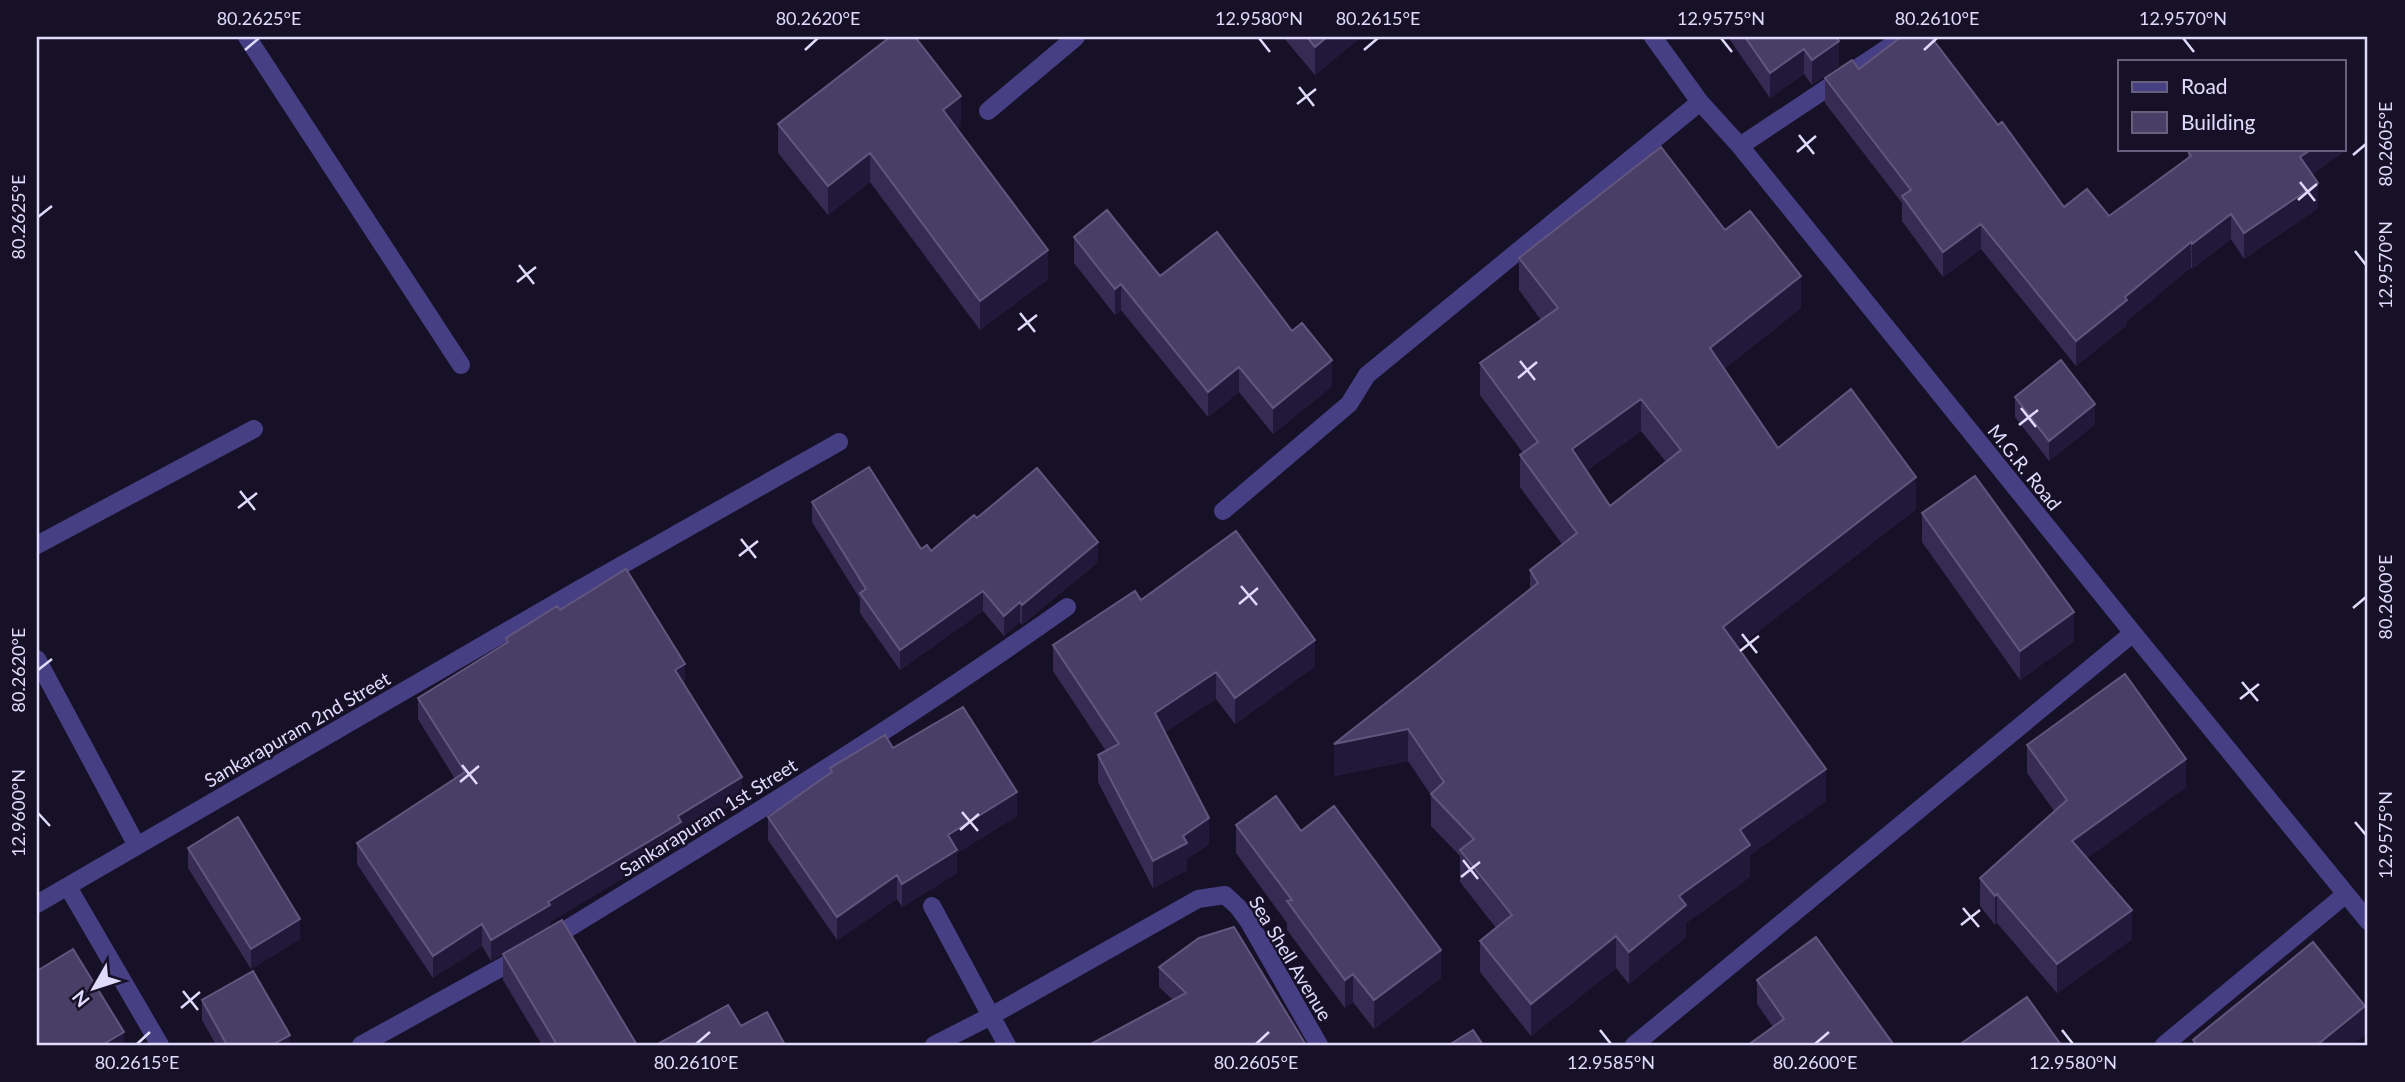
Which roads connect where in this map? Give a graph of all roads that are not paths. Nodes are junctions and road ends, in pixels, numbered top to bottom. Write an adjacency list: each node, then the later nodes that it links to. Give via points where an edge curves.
1 (247, 37): 8 (street)
2 (1076, 37): 6 (street)
3 (1903, 37): 7 (street)
4 (1657, 38): 5 (street, M.G.R. Road)
5 (1700, 102): 7 (street, M.G.R. Road); 11 (street, via 1367,375 1349,404)
6 (988, 111)
7 (1740, 146): 14 (street, M.G.R. Road)
8 (461, 365)
9 (254, 429): 12 (street)
10 (839, 442): 16 (street, Sankarapuram 2nd Street)
11 (1223, 511)
12 (37, 545)
13 (1067, 607): 24 (street, Sankarapuram 1st Street, via 995,659 742,822 526,954)
14 (2133, 633): 18 (street, M.G.R. Road); 28 (street)
15 (37, 659): 16 (street)
16 (136, 844): 17 (street, Sankarapuram 2nd Street)
17 (68, 887): 19 (street, Sankarapuram 2nd Street); 23 (street)
18 (2347, 894): 21 (street, M.G.R. Road); 29 (street)
19 (37, 904)
20 (932, 906): 22 (street)
21 (2368, 921)
22 (990, 1016): 25 (street); 26 (street); 27 (street, Sea Shell Avenue, via 1198,899 1225,895 1249,922)
23 (160, 1045)
24 (361, 1045)
25 (934, 1045)
26 (1007, 1045)
27 (1319, 1045)
28 (1634, 1045)
29 (2164, 1045)

